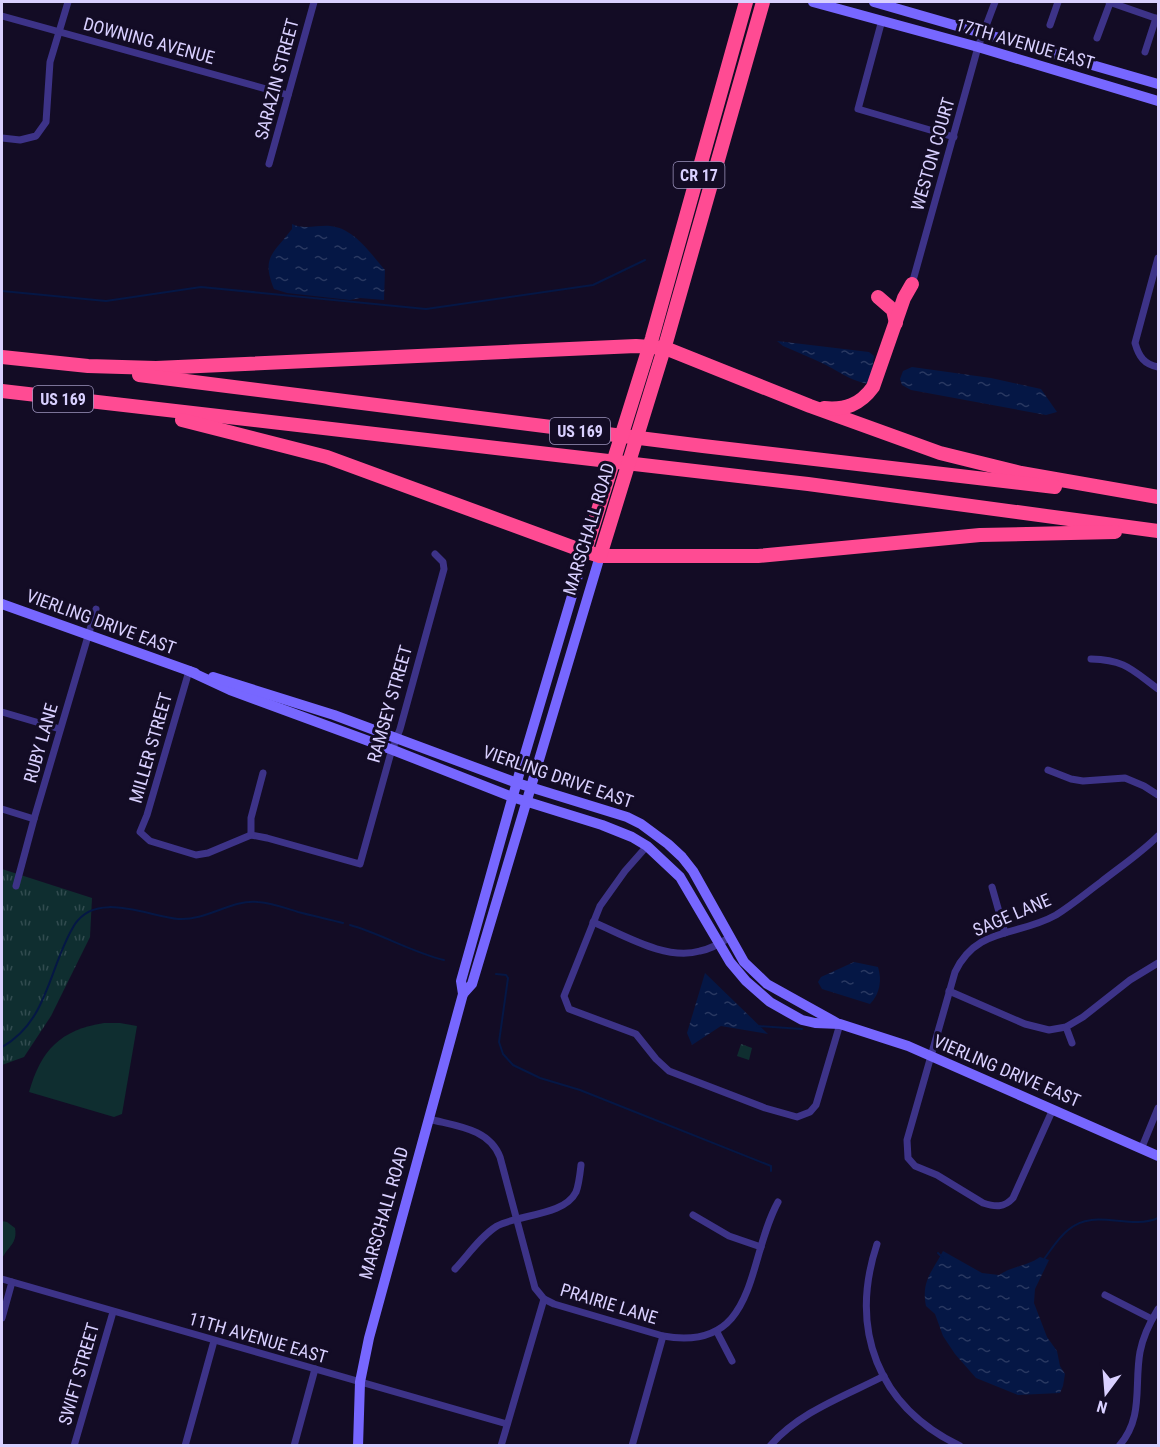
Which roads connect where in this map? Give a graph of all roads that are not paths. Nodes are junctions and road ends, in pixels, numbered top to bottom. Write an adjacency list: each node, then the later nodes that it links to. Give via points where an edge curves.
1 (68, 2): 14 (street)
2 (314, 2): 20 (street, SARAZIN STREET)
3 (746, 2): 29 (highway, MARSCHALL ROAD / CR 17)
4 (763, 2): 30 (highway, MARSCHALL ROAD / CR 17)
5 (813, 2): 12 (street, 17TH AVENUE EAST)
6 (874, 2): 15 (street, 17TH AVENUE EAST)
7 (995, 2): 15 (street, WESTON COURT)
8 (1058, 2): 13 (street)
9 (1109, 2): 11 (street); 16 (street)
10 (2, 16): 14 (street, DOWNING AVENUE)
11 (1157, 18): 18 (street)
12 (882, 20): 17 (street, 17TH AVENUE EAST); 22 (street, via 858,109)
13 (1050, 25)
14 (59, 32): 20 (street, DOWNING AVENUE); 23 (street, via 50,62 46,122 36,136 20,140)
15 (984, 32): 17 (street, WESTON COURT); 19 (street, 17TH AVENUE EAST)
16 (1097, 38)
17 (978, 47): 21 (street, 17TH AVENUE EAST); 22 (street, WESTON COURT)
18 (1145, 52)
19 (1158, 84)
20 (288, 94): 24 (street, SARAZIN STREET)
21 (1158, 101)
22 (954, 137): 26 (street, WESTON COURT)
23 (2, 138)
24 (269, 164)
25 (1158, 258): 32 (street, via 1135,343 1138,356)
26 (912, 284): 28 (highway)
27 (878, 297): 28 (highway, via 893,310)
28 (897, 323): 34 (highway, via 866,398 835,409)
29 (649, 347): 30 (highway); 31 (highway, via 156,368); 38 (highway, MARSCHALL ROAD / CR 17)
30 (665, 348): 34 (highway); 40 (highway, MARSCHALL ROAD / CR 17)
31 (2, 358): 36 (highway, US 169)
32 (1158, 367)
33 (2, 391): 35 (highway, US 169)
34 (810, 406): 36 (highway, via 940,453)
35 (124, 407): 37 (highway, US 169, via 808,483); 38 (highway, via 327,457)
36 (1158, 499)
37 (1158, 532): 40 (highway, via 980,535 758,556)
38 (585, 552): 40 (highway); 53 (street, MARSCHALL ROAD / CR 17)
39 (435, 554): 49 (street, RAMSEY STREET, via 444,569)
40 (600, 555): 54 (street, MARSCHALL ROAD / CR 17)
41 (2, 604): 43 (street, VIERLING DRIVE EAST)
42 (96, 609): 43 (street, RUBY LANE)
43 (88, 636): 45 (street, VIERLING DRIVE EAST); 48 (street, RUBY LANE)
44 (1091, 659): 46 (street, via 1122,663)
45 (189, 671): 49 (street, VIERLING DRIVE EAST); 50 (street, VIERLING DRIVE EAST); 62 (street, MILLER STREET, via 140,832 150,842 196,855 208,854)
46 (1158, 690)
47 (2, 712): 48 (street)
48 (60, 729): 59 (street, RUBY LANE)
49 (397, 738): 50 (street, RAMSEY STREET); 53 (street, VIERLING DRIVE EAST)
50 (393, 750): 56 (street, VIERLING DRIVE EAST); 62 (street, RAMSEY STREET, via 360,864)
51 (1048, 770): 55 (street, via 1071,779 1125,778)
52 (263, 773): 62 (street, via 250,819)
53 (517, 783): 54 (street, VIERLING DRIVE EAST); 56 (street, MARSCHALL ROAD / CR 17)
54 (530, 787): 57 (street, MARSCHALL ROAD / CR 17); 61 (street, VIERLING DRIVE EAST, via 612,812)
55 (1158, 795)
56 (513, 797): 57 (street, VIERLING DRIVE EAST); 73 (street, MARSCHALL ROAD / CR 17, via 461,981)
57 (526, 802): 60 (street, VIERLING DRIVE EAST); 73 (street, MARSCHALL ROAD / CR 17, via 472,984)
58 (2, 809): 59 (street)
59 (34, 819): 65 (street, RUBY LANE)
60 (614, 829): 61 (street); 64 (street, VIERLING DRIVE EAST)
61 (654, 833): 69 (street, VIERLING DRIVE EAST, via 693,871)
62 (251, 835)
63 (1158, 836): 68 (street, SAGE LANE, via 1055,915)
64 (647, 846): 67 (street, via 614,886); 70 (street, VIERLING DRIVE EAST, via 680,877)
65 (16, 886)
66 (992, 887): 68 (street)
67 (593, 922): 70 (street, via 674,953 701,951); 74 (street, via 564,996 569,1009 636,1034 669,1071 797,1117 816,1105)
68 (1005, 933): 72 (street, SAGE LANE, via 968,951)
69 (730, 937): 70 (street); 74 (street, VIERLING DRIVE EAST, via 744,962 767,984)
70 (720, 943): 74 (street, VIERLING DRIVE EAST, via 746,981 770,1002 802,1020)
71 (1158, 963): 75 (street)
72 (949, 991): 75 (street, via 1037,1028); 77 (street, SAGE LANE)
73 (463, 994): 80 (street, MARSCHALL ROAD / CR 17)
74 (840, 1024): 77 (street, VIERLING DRIVE EAST)
75 (1066, 1027): 76 (street)
76 (1072, 1043)
77 (931, 1056): 79 (street, VIERLING DRIVE EAST); 79 (street, SAGE LANE, via 907,1140 907,1153 911,1162 983,1203 1004,1205 1013,1198)
78 (1158, 1108): 81 (street)
79 (1053, 1109): 81 (street, VIERLING DRIVE EAST)
80 (429, 1119): 86 (street, PRAIRIE LANE, via 479,1134 493,1143); 104 (street, MARSCHALL ROAD / CR 17, via 376,1306)
81 (1142, 1148): 82 (street, VIERLING DRIVE EAST)
82 (1158, 1156)
83 (581, 1165): 86 (street, via 578,1187 570,1201)
84 (778, 1202): 88 (street)
85 (693, 1215): 88 (street, via 729,1236)
86 (517, 1219): 89 (street, via 495,1228); 93 (street, PRAIRIE LANE, via 535,1288)
87 (877, 1244): 103 (street, via 868,1271 865,1306 868,1334)
88 (761, 1246): 98 (street, via 741,1307)
89 (456, 1269)
90 (2, 1280): 91 (street, 11TH AVENUE EAST)
91 (12, 1282): 95 (street, 11TH AVENUE EAST); 96 (street)
92 (1105, 1295): 97 (street)
93 (544, 1299): 99 (street, PRAIRIE LANE); 105 (street)
94 (1158, 1309): 97 (street)
95 (114, 1312): 100 (street, 11TH AVENUE EAST); 106 (street, SWIFT STREET)
96 (2, 1318)
97 (1152, 1319): 114 (street, via 1140,1352 1136,1415)
98 (717, 1332): 99 (street, PRAIRIE LANE, via 690,1339); 101 (street)
99 (663, 1336): 111 (street)
100 (214, 1341): 102 (street, 11TH AVENUE EAST); 107 (street)
101 (732, 1361)
102 (315, 1369): 104 (street, 11TH AVENUE EAST); 108 (street)
103 (884, 1376): 112 (street, via 800,1419); 113 (street, via 898,1398 921,1421)
104 (360, 1382): 105 (street, 11TH AVENUE EAST); 109 (street, MARSCHALL ROAD / CR 17)
105 (507, 1424): 110 (street)
106 (74, 1446)
107 (184, 1446)
108 (294, 1446)
109 (358, 1446)
110 (501, 1446)
111 (632, 1446)
112 (770, 1446)
113 (960, 1446)
114 (1119, 1446)

